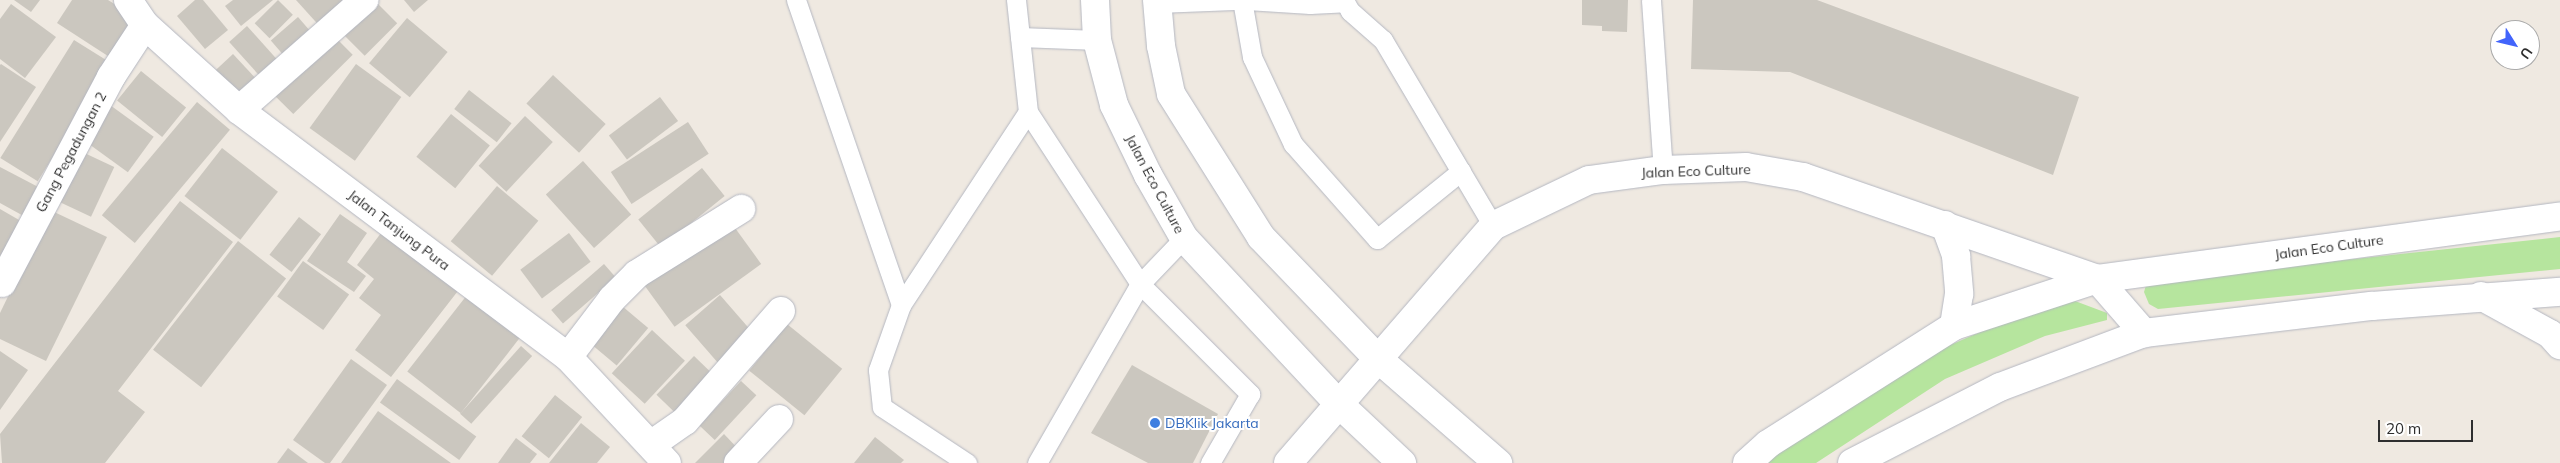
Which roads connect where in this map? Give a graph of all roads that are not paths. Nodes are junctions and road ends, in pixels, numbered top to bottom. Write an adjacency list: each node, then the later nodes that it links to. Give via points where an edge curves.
1 (128, 0): 11 (street, Jalan Tanjung Pura)
2 (364, 0): 14 (street)
3 (796, 0): 28 (lane)
4 (1016, 0): 12 (lane)
5 (1095, 0): 13 (street, Jalan Eco Culture)
6 (1234, 0): 10 (lane)
7 (1242, 0): 17 (lane, via 1252,57 1293,144 1377,239)
8 (1247, 0): 17 (lane, via 1310,4 1344,2 1383,40)
9 (1651, 0): 16 (lane)
10 (1157, 1): 34 (street, via 1161,46 1171,94 1261,236)
11 (145, 25): 14 (street, Jalan Tanjung Pura); 24 (street, Gang Pegadungan 2, via 111,77)
12 (1020, 36): 13 (lane); 15 (lane)
13 (1097, 40): 22 (street, Jalan Eco Culture, via 1114,105 1148,175)
14 (240, 110): 33 (street, Jalan Tanjung Pura)
15 (1028, 112): 25 (lane); 28 (lane)
16 (1664, 170): 20 (street, Jalan Eco Culture, via 1746,167 1802,177); 21 (street, Jalan Eco Culture, via 1589,180)
17 (1461, 172): 21 (lane)
18 (741, 209): 33 (street, via 637,274 612,299)
19 (2560, 216): 23 (street, Jalan Eco Culture)
20 (1945, 225): 23 (street, Jalan Eco Culture); 30 (street, via 1956,256 1959,294)
21 (1493, 226): 34 (street, Jalan Eco Culture)
22 (1184, 238): 25 (lane); 35 (street, Jalan Eco Culture)
23 (2097, 279): 30 (street, Jalan Eco Culture); 31 (street, Jalan Eco Culture)
24 (2, 283)
25 (1140, 284): 40 (lane); 41 (lane, via 1250,394)
26 (2560, 292): 27 (street)
27 (2481, 296): 31 (street); 32 (street, via 2550,334)
28 (901, 305): 39 (lane, via 878,370 882,407)
29 (781, 311): 37 (street)
30 (1954, 326): 45 (street, Jalan Eco Culture, via 1768,444)
31 (2144, 333): 46 (street, via 2000,387)
32 (2560, 345)
33 (568, 357): 37 (street, Jalan Tanjung Pura)
34 (1376, 357): 35 (street, Jalan Eco Culture); 44 (street)
35 (1338, 403): 42 (street, Jalan Eco Culture); 43 (street, Jalan Eco Culture)
36 (779, 419): 38 (street)
37 (660, 454)
38 (738, 463)
39 (967, 463)
40 (1037, 463)
41 (1210, 463)
42 (1288, 463)
43 (1402, 463)
44 (1498, 463)
45 (1747, 463)
46 (1852, 463)

